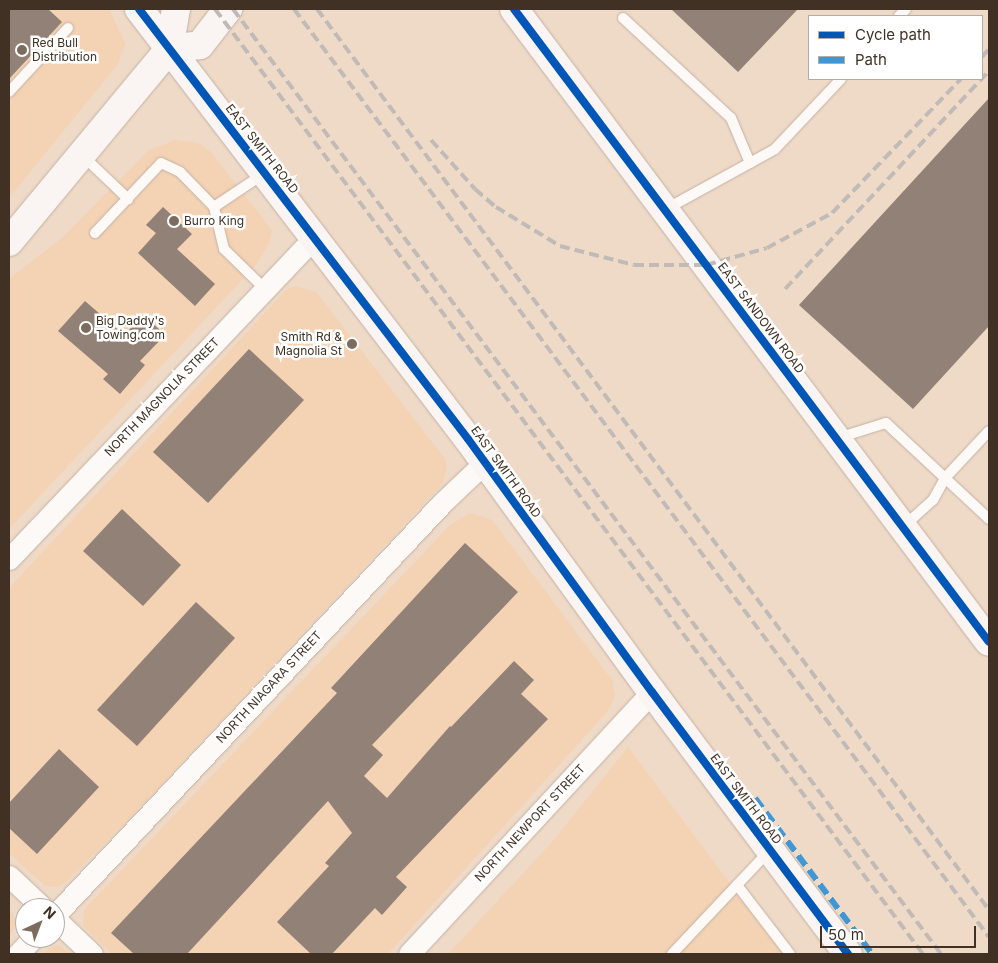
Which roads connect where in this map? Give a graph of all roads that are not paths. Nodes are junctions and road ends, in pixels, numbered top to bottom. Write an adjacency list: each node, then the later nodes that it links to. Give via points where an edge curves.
1 (139, 9): 7 (street, EAST SMITH ROAD)
2 (176, 9): 7 (street)
3 (228, 9): 7 (street, via 200,45)
4 (514, 9): 15 (street, EAST SANDOWN ROAD)
5 (623, 18): 11 (lane, via 731,118)
6 (68, 28): 9 (lane)
7 (169, 49): 10 (street); 12 (street, EAST SMITH ROAD)
8 (840, 80): 11 (lane, via 775,149)
9 (9, 92)
10 (82, 155): 13 (lane); 18 (street)
11 (750, 163): 15 (lane)
12 (266, 172): 14 (lane); 17 (street, EAST SMITH ROAD)
13 (128, 199): 14 (lane, via 161,163 180,172); 16 (lane)
14 (214, 207): 19 (lane, via 224,249)
15 (665, 210): 21 (street, EAST SANDOWN ROAD)
16 (95, 233)
17 (316, 236): 19 (street, NORTH MAGNOLIA STREET); 22 (street, EAST SMITH ROAD)
18 (9, 242)
19 (265, 289): 26 (street, NORTH MAGNOLIA STREET)
20 (989, 431): 23 (lane)
21 (837, 438): 23 (lane, via 886,423); 25 (street, EAST SANDOWN ROAD)
22 (485, 462): 28 (street, EAST SMITH ROAD); 33 (street, NORTH NIAGARA STREET, via 442,503)
23 (945, 478): 24 (lane); 25 (lane, via 933,500)
24 (989, 519)
25 (903, 527): 27 (street, EAST SANDOWN ROAD)
26 (9, 559)
27 (989, 642)
28 (652, 692): 29 (street, EAST SMITH ROAD); 36 (street, NORTH NEWPORT STREET)
29 (770, 850): 31 (lane); 39 (street, EAST SMITH ROAD)
30 (9, 876): 32 (street)
31 (737, 885): 37 (lane); 38 (lane)
32 (32, 898)
33 (65, 904)
34 (65, 928): 35 (street)
35 (92, 954)
36 (409, 954)
37 (672, 954)
38 (790, 954)
39 (848, 954)

